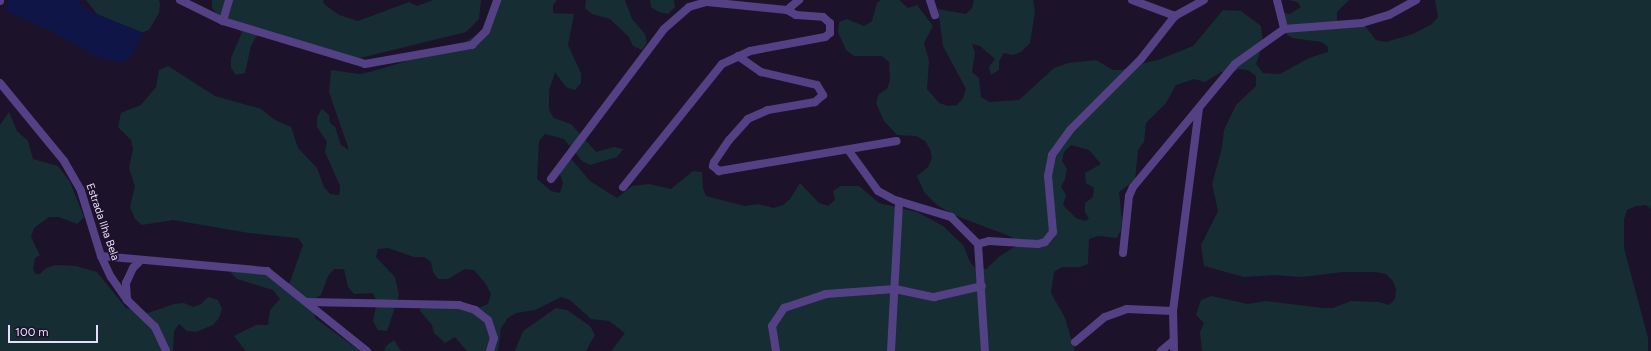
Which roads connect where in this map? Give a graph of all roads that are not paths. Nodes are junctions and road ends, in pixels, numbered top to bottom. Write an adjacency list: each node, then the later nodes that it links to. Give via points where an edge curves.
1 (180, 0): 13 (street)
2 (229, 0): 13 (street)
3 (497, 0): 13 (street, via 486,31 472,45 371,64 355,62)
4 (799, 0): 10 (street)
5 (930, 0): 11 (street)
6 (1132, 0): 12 (street)
7 (1204, 0): 12 (street)
8 (1276, 0): 14 (street)
9 (1416, 0): 14 (street, via 1389,15 1362,23)
10 (787, 10): 15 (street, via 796,15 823,17 830,23 830,33 825,37 750,51); 22 (street, via 707,2 693,5 680,13 664,29)
11 (935, 15)
12 (1175, 16): 25 (street, via 1141,59 1070,130 1052,155 1048,176 1053,223 1050,238 1038,244 989,241)
13 (223, 21)
14 (1284, 29): 17 (street, via 1235,64)
15 (738, 56): 21 (street, via 761,72 817,85 823,96 815,102 763,111 748,119 718,156 714,164 716,169 721,171); 23 (street, via 722,64 710,77)
16 (0, 83): 27 (street, Estrada Ilha Bela, via 64,161 81,191)
17 (1198, 109): 18 (street); 19 (street)
18 (1183, 127): 19 (street); 26 (street, via 1131,191)
19 (1196, 137): 33 (street)
20 (896, 141): 21 (street)
21 (849, 151): 24 (street, via 878,191)
22 (551, 179)
23 (623, 187)
24 (899, 202): 25 (street, via 950,217); 30 (street)
25 (978, 244): 29 (street)
26 (1123, 253)
27 (100, 256): 28 (street); 31 (street, Estrada Ilha Bela)
28 (139, 262): 31 (street, via 132,268 126,283); 32 (street, via 185,263 267,271)
29 (982, 286): 30 (street, via 934,297); 41 (street)
30 (895, 289): 39 (street, via 826,294 784,308 772,326); 40 (street)
31 (127, 300): 36 (street, Estrada Ilha Bela, via 155,327)
32 (308, 302): 37 (street); 38 (street, via 459,305 474,310 488,320 494,338)
33 (1173, 311): 34 (street); 35 (street, via 1127,309 1116,312 1105,317)
34 (1173, 341): 42 (street); 43 (street)
35 (1074, 342)
36 (166, 351)
37 (368, 351)
38 (490, 351)
39 (776, 351)
40 (892, 351)
41 (985, 351)
42 (1161, 351)
43 (1174, 351)

